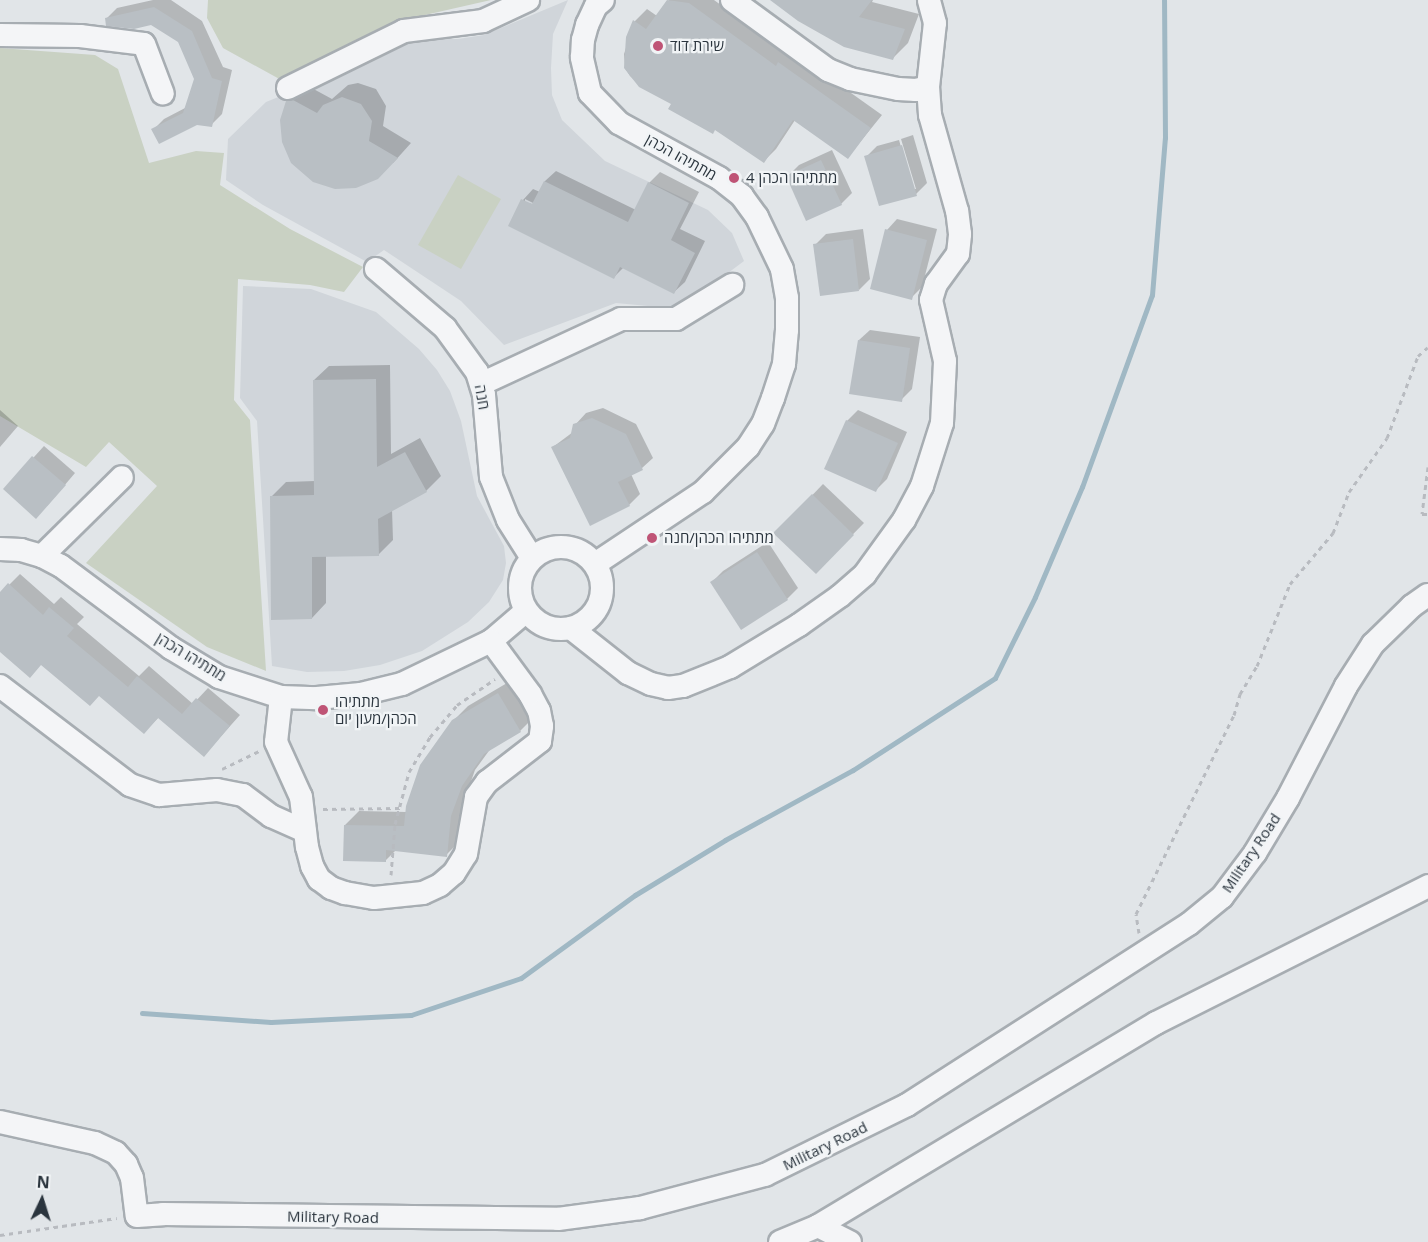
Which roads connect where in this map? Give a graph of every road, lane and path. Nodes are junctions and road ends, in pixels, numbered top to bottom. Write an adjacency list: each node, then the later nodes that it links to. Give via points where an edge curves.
1 (528, 0): 7 (street, via 483,21 404,31)
2 (603, 0): 19 (street, מתתיהו הכהן, via 596,6 583,40 583,67 590,93 619,123 719,178 742,196 757,217 782,269 787,330 784,364 773,398 748,447 703,492)
3 (732, 0): 6 (street, via 828,70 898,89)
4 (929, 0): 6 (street, via 935,23)
5 (0, 35): 8 (street, via 80,36 144,44)
6 (928, 87): 22 (street, via 930,115 957,211 958,254 936,285 931,300 945,361 942,423 922,486 893,538 865,574 800,626 730,667 683,686 651,684 628,673)
7 (288, 88)
8 (163, 94)
9 (376, 269): 12 (street, חנה, via 445,328 477,372)
10 (732, 285): 12 (street, via 676,319 621,318)
11 (1428, 347): 33 (path, via 1418,356 1387,438 1349,492 1333,533 1290,584 1257,666 1240,694 1234,715 1136,914)
12 (481, 384): 18 (street, חנה, via 491,477 508,520)
13 (1428, 467): 15 (path, via 1422,514)
14 (122, 477): 17 (street)
15 (1428, 514)
16 (0, 549): 17 (street, מתתיהו הכהן)
17 (42, 556): 26 (street, מתתיהו הכהן, via 171,648 219,677)
18 (532, 558): 19 (street, via 544,550 570,548); 21 (street, via 519,585)
19 (595, 564): 22 (street, via 602,580 602,594 594,614)
20 (1428, 595): 33 (street, Military Road, via 1373,644 1255,853 1222,897)
21 (526, 611): 22 (street, via 536,621 554,629); 23 (street, מתתיהו הכהן)
22 (572, 628)
23 (491, 641): 24 (street); 26 (street, מתתיהו הכהן, via 402,684 361,694)
24 (511, 668): 29 (path, via 457,705 430,737 409,772); 32 (street, via 539,711 540,741 487,782 476,797 466,854 454,873 423,893)
25 (0, 686): 30 (street, via 130,785 159,795 217,790 243,795 271,816)
26 (281, 698): 27 (street)
27 (276, 742): 28 (path); 30 (street, via 301,798)
28 (214, 773)
29 (400, 808): 30 (path); 32 (path, via 395,824)
30 (303, 820): 32 (street, via 312,866 319,879 345,893)
31 (1428, 886): 36 (street, via 1156,1023)
32 (389, 898)
33 (1144, 954): 35 (street, Military Road, via 907,1105 765,1175 688,1198 558,1219)
34 (0, 1122): 35 (street, via 94,1143 116,1153 132,1179)
35 (137, 1216): 37 (path)
36 (818, 1226): 38 (street); 39 (street)
37 (0, 1236)
38 (780, 1242)
39 (850, 1242)

